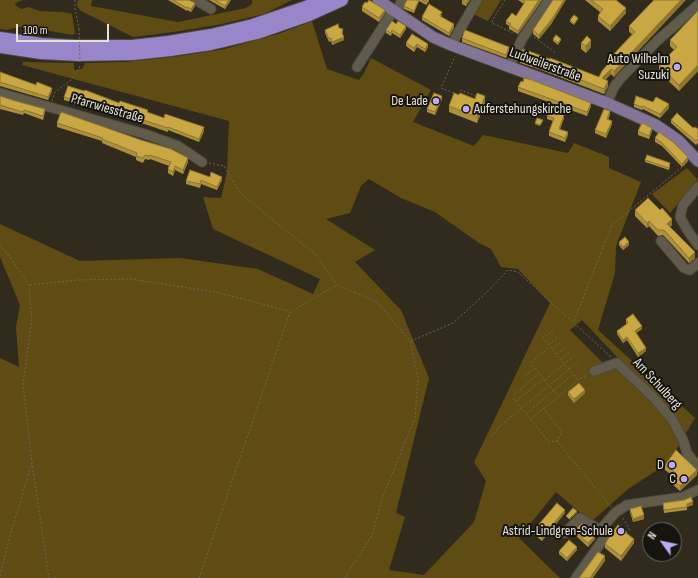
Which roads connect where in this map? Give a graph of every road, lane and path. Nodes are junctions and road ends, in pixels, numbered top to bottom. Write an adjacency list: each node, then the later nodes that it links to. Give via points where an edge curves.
1 (75, 0): 24 (path, bridge, via 79,29 79,69 71,80 55,92)
2 (196, 0): 11 (street)
3 (322, 0): 12 (highway)
4 (342, 0): 12 (highway)
5 (378, 0): 13 (main road, Ludweilerstraße)
6 (402, 0): 13 (street)
7 (477, 0): 17 (street)
8 (505, 0): 14 (path, via 492,23)
9 (549, 0): 14 (street)
10 (698, 5): 23 (street, via 657,41 621,78)
11 (211, 9)
12 (308, 11): 15 (highway, via 211,36 154,44 76,46); 16 (highway, via 257,33 212,44 170,50 78,55)
13 (394, 12): 17 (main road, Ludweilerstraße, via 432,37); 19 (street)
14 (525, 35): 18 (path); 20 (street)
15 (0, 38)
16 (0, 47)
17 (454, 47): 20 (main road, Ludweilerstraße); 22 (path, via 441,88 459,95 461,90)
18 (556, 53)
19 (357, 66)
20 (509, 68): 23 (main road, Ludweilerstraße)
21 (0, 93): 24 (street, Pfarrwiesstraße)
22 (480, 98)
23 (607, 103): 25 (main road, Ludweilerstraße, via 656,125 678,140)
24 (50, 107): 26 (street, Pfarrwiesstraße, via 146,134 178,146)
25 (696, 159): 35 (path, via 612,225)
26 (202, 162): 33 (path, via 224,166 240,193 315,254)
27 (698, 187): 29 (street, via 683,205 680,217)
28 (661, 241): 31 (street, via 684,268 690,270)
29 (698, 244)
30 (0, 245): 32 (path)
31 (698, 263)
32 (29, 285): 34 (path, via 78,280 131,279 215,292); 73 (path, via 32,319 23,385)
33 (337, 285): 34 (path); 38 (path, via 377,302)
34 (290, 312): 82 (path)
35 (573, 322): 38 (path, via 518,272 508,270 453,323); 50 (path)
36 (553, 330): 40 (path, via 543,338)
37 (558, 336): 40 (path)
38 (410, 341): 83 (path, via 418,377 415,418 383,496 372,535)
39 (562, 341): 43 (path)
40 (548, 344): 42 (path)
41 (567, 346): 45 (path)
42 (550, 347): 43 (path); 49 (path)
43 (552, 349): 45 (path)
44 (571, 351): 47 (path)
45 (557, 355): 47 (path)
46 (575, 355): 51 (path)
47 (561, 359): 51 (path)
48 (579, 361): 54 (path)
49 (531, 362)
50 (617, 363): 55 (street, Am Schulberg); 74 (street, Am Schulberg, via 672,419 687,453)
51 (565, 364): 54 (path); 59 (path)
52 (532, 365): 53 (path)
53 (534, 368): 56 (path); 58 (path)
54 (569, 369): 57 (path); 61 (path)
55 (594, 371): 60 (path)
56 (539, 374): 59 (path); 63 (path)
57 (574, 374): 60 (path); 62 (path)
58 (525, 376)
59 (544, 380): 61 (path); 66 (path)
60 (578, 380): 64 (path)
61 (549, 385): 62 (path); 67 (path)
62 (554, 391): 64 (path); 69 (path)
63 (514, 395)
64 (558, 396): 68 (path)
65 (513, 398): 66 (path)
66 (516, 401): 67 (path)
67 (521, 408): 69 (path); 71 (path)
68 (543, 408): 70 (path); 72 (path, via 562,432)
69 (526, 414): 70 (path)
70 (530, 419): 72 (path, via 549,442)
71 (491, 436)
72 (557, 441): 76 (path)
73 (32, 463): 80 (path); 81 (path)
74 (697, 465)
75 (698, 490): 76 (street, via 683,497 627,505)
76 (617, 511): 77 (street); 78 (path)
77 (600, 530): 79 (street, via 580,518); 84 (street, via 604,537)
78 (631, 532)
79 (565, 533)
80 (0, 576)
81 (49, 578)
82 (199, 578)
83 (345, 578)
84 (576, 578)

